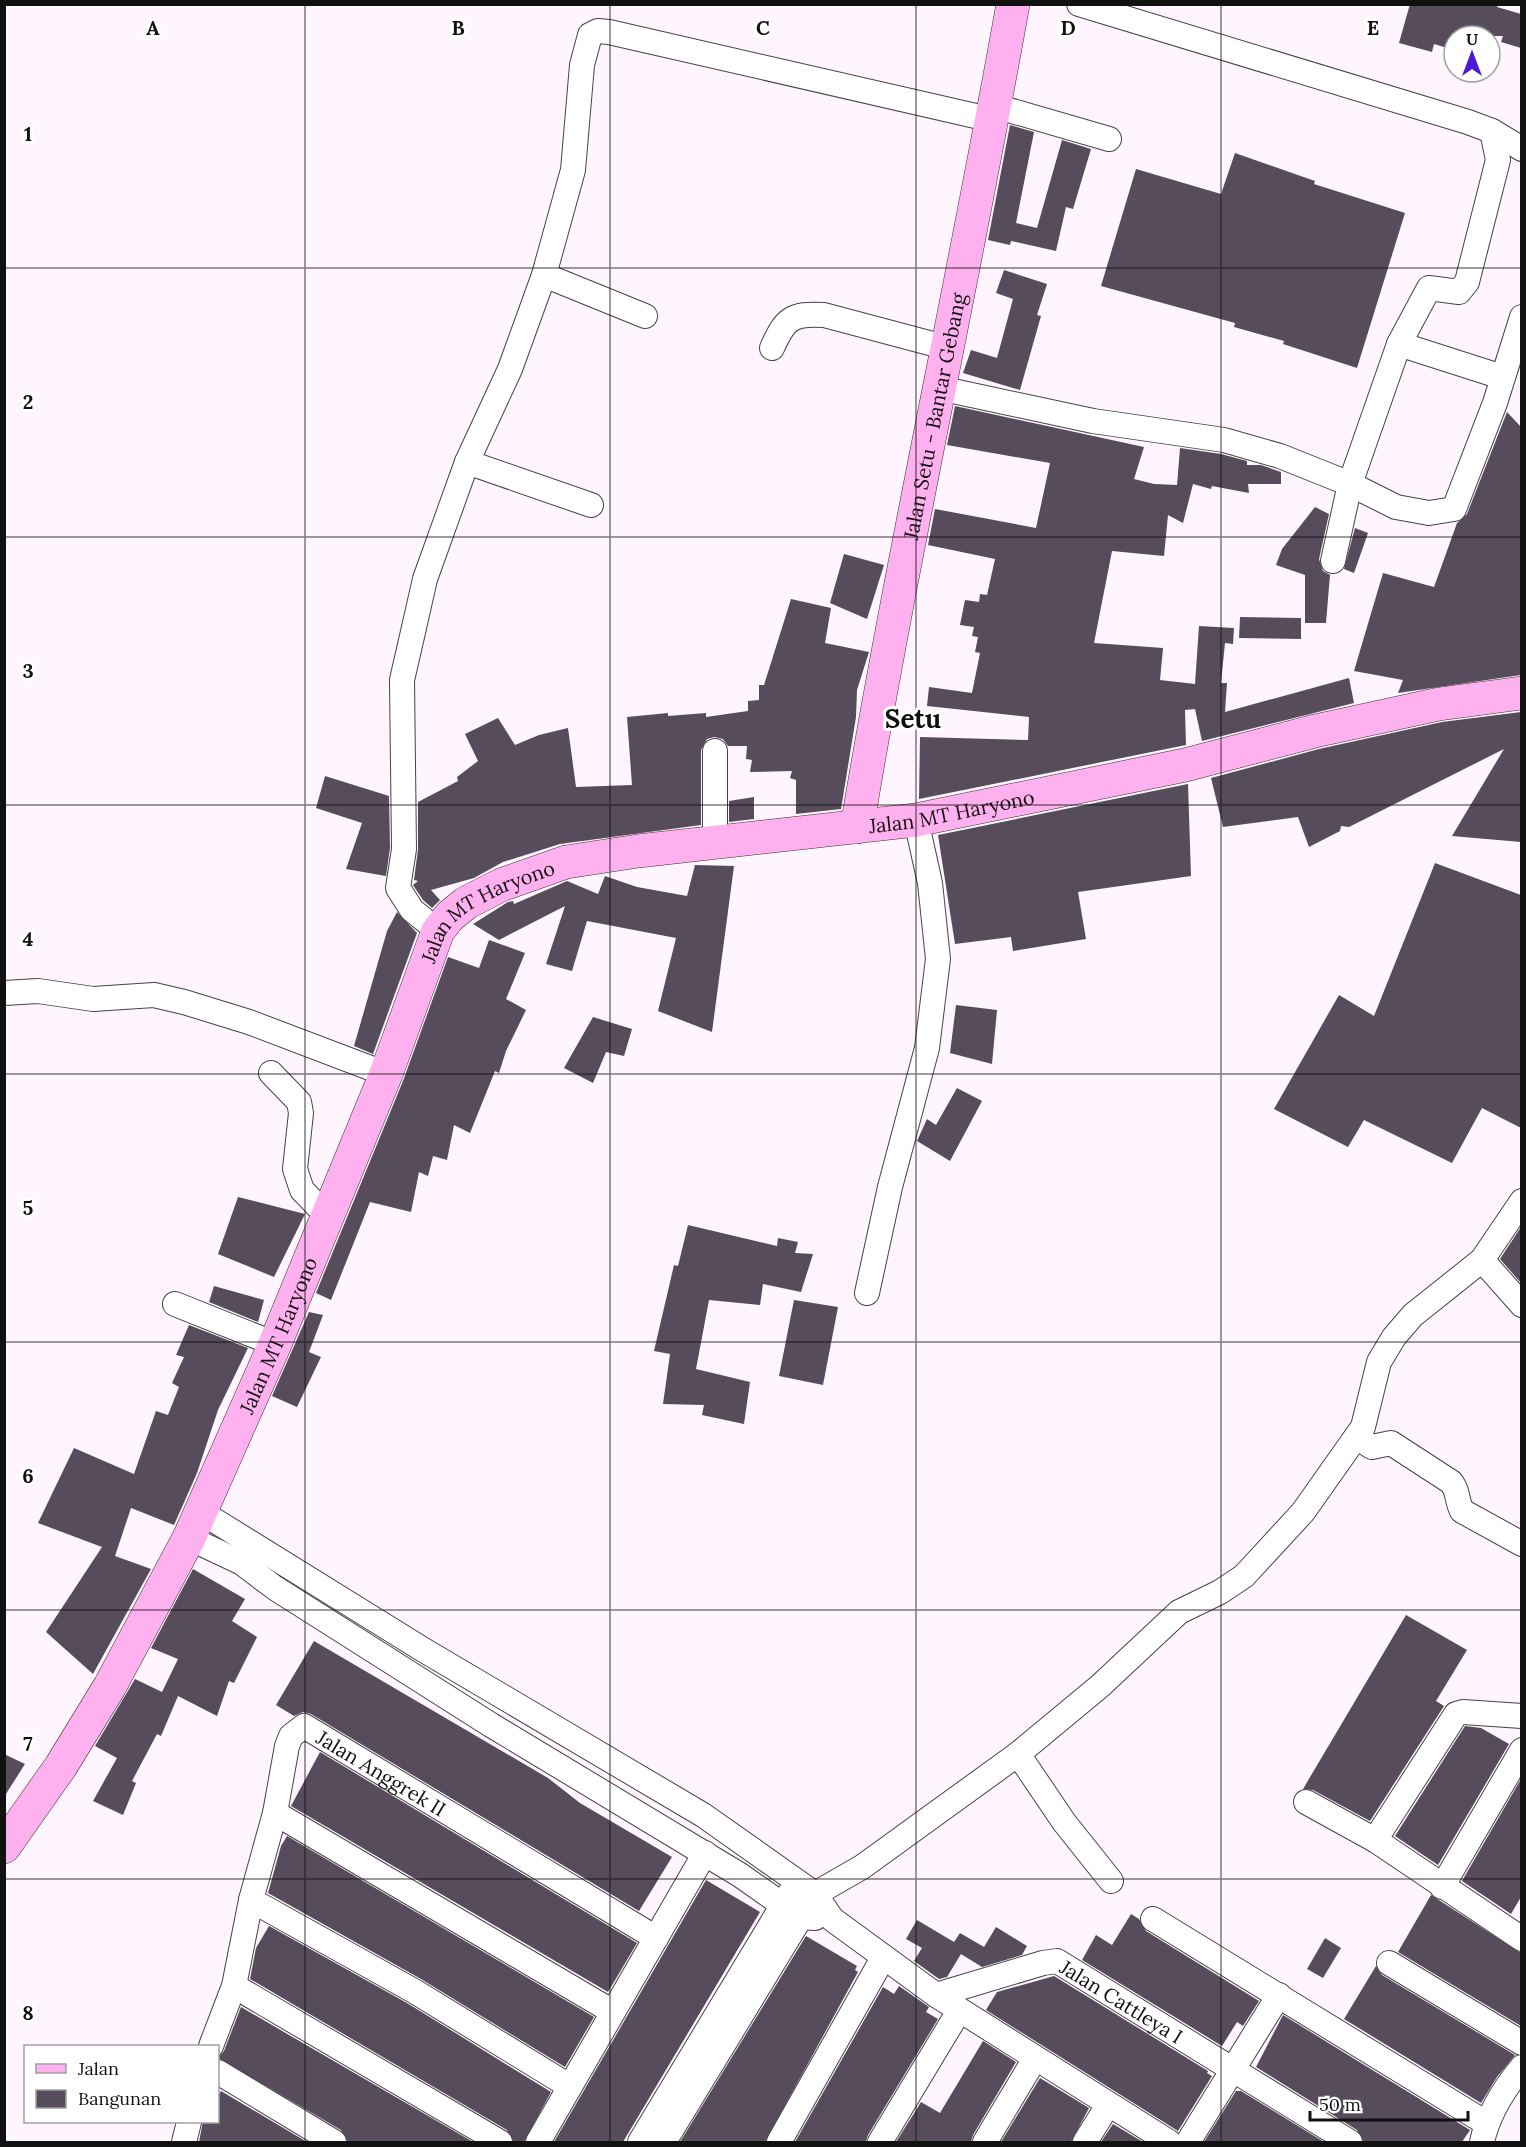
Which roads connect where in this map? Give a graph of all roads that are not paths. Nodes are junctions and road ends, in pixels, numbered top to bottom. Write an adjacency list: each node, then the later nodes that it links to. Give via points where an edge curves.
1 (1013, 4): 3 (main road, Jalan Setu - Bantar Gebang)
2 (1079, 4): 4 (street)
3 (994, 113): 5 (street); 7 (street, via 598,31 590,35 585,51 573,170); 12 (main road, Jalan Setu - Bantar Gebang)
4 (1492, 131): 6 (street); 10 (street, via 1497,145 1496,171 1465,286 1459,292 1429,288)
5 (1109, 139)
6 (1521, 149)
7 (544, 275): 8 (street); 15 (street, via 510,369)
8 (645, 316)
9 (1521, 317): 13 (street)
10 (1399, 344): 13 (street); 16 (street)
11 (772, 348): 12 (street, via 783,324 794,316 812,314)
12 (948, 348): 14 (main road, Jalan Setu - Bantar Gebang)
13 (1502, 377): 16 (street, via 1454,509 1429,513 1396,507)
14 (939, 388): 16 (street, via 1093,421 1224,440 1280,456); 22 (main road, Jalan Setu - Bantar Gebang)
15 (467, 462): 17 (street); 24 (street, via 425,579 402,680 404,849 398,888 412,910)
16 (1350, 484): 18 (street)
17 (591, 505)
18 (1333, 561)
19 (1521, 693): 21 (main road, Jalan MT Haryono, via 1439,704 1185,765)
20 (715, 751): 23 (street)
21 (916, 820): 22 (main road, Jalan MT Haryono); 31 (street, via 930,883 938,959 927,1048)
22 (856, 827): 23 (main road, Jalan MT Haryono)
23 (715, 842): 24 (main road, Jalan MT Haryono, via 566,862 501,885 466,903)
24 (438, 931): 27 (main road, Jalan MT Haryono)
25 (4, 993): 27 (street, via 38,991 93,999 154,995 249,1022)
26 (271, 1073): 29 (street, via 299,1102 295,1169 302,1190)
27 (386, 1074): 29 (main road, Jalan MT Haryono)
28 (1521, 1201): 30 (street)
29 (327, 1215): 34 (main road, Jalan MT Haryono)
30 (1482, 1260): 33 (street); 35 (street, via 1413,1315 1394,1337 1379,1362 1367,1416)
31 (867, 1293)
32 (175, 1305): 34 (street)
33 (1521, 1305)
34 (275, 1344): 36 (main road, Jalan MT Haryono)
35 (1356, 1437): 37 (street, via 1372,1446 1391,1443 1456,1488 1462,1511); 40 (street, via 1303,1512 1244,1576 1179,1612 1100,1686)
36 (195, 1525): 44 (main road, Jalan MT Haryono, via 110,1686 61,1766); 45 (street, via 275,1588 491,1725); 48 (street, via 422,1649 703,1815)
37 (1521, 1544)
38 (1521, 1716): 43 (street, via 1456,1714)
39 (1521, 1750): 47 (street)
40 (1017, 1754): 46 (street); 48 (street, via 862,1867)
41 (1306, 1802): 43 (street)
42 (275, 1813): 49 (street, Jalan Anggrek II); 54 (street, Jalan Anggrek II, via 291,1736 300,1727 310,1728); 61 (street)
43 (1375, 1840): 47 (street)
44 (4, 1847)
45 (705, 1853): 50 (street); 54 (street)
46 (1111, 1881)
47 (1442, 1887): 53 (street)
48 (806, 1888): 50 (street); 51 (street)
49 (251, 1899): 57 (street, Jalan Anggrek II); 68 (street, via 414,1991)
50 (791, 1911): 51 (street); 76 (street); 77 (street)
51 (832, 1919): 55 (street)
52 (1153, 1919): 59 (street)
53 (1519, 1933)
54 (656, 1938): 61 (street)
55 (883, 1958): 58 (street); 78 (street)
56 (1389, 1963): 62 (street)
57 (234, 1986): 63 (street, Jalan Anggrek II); 74 (street)
58 (936, 1995): 60 (street); 66 (street, Jalan Cattleya I, via 1057,1961)
59 (1279, 1995): 66 (street); 71 (street)
60 (959, 2011): 64 (street); 79 (street)
61 (613, 2012): 68 (street)
62 (1521, 2043)
63 (211, 2045)
64 (1034, 2060): 69 (street); 80 (street)
65 (1521, 2067): 71 (street, via 1509,2082)
66 (1233, 2071): 83 (street); 84 (street, Jalan Cattleya I)
67 (219, 2073): 73 (street)
68 (569, 2086): 75 (street)
69 (1108, 2105): 81 (street); 82 (street)
70 (189, 2123): 72 (street)
71 (1484, 2132)
72 (184, 2142)
73 (334, 2142)
74 (500, 2142)
75 (538, 2142)
76 (640, 2142)
77 (664, 2142)
78 (779, 2142)
79 (880, 2142)
80 (985, 2142)
81 (1085, 2142)
82 (1169, 2142)
83 (1188, 2142)
84 (1350, 2142)

